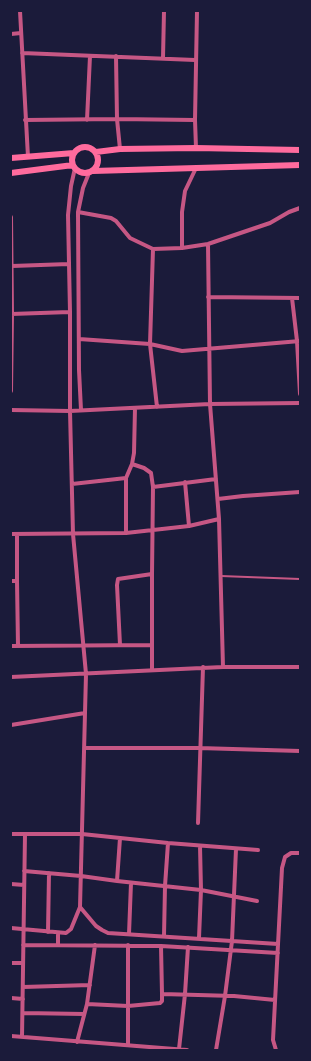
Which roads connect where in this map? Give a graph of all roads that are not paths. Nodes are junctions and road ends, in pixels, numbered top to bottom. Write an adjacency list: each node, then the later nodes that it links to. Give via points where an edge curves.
1 (20, 11): 4 (street)
2 (164, 11): 9 (street)
3 (197, 11): 10 (street)
4 (21, 33): 5 (street); 6 (street)
5 (11, 34)
6 (22, 53): 7 (street); 12 (street)
7 (90, 56): 8 (street); 13 (street)
8 (116, 56): 9 (street); 11 (street)
9 (163, 58): 10 (street)
10 (195, 60): 14 (street)
11 (117, 119): 13 (street); 14 (street); 16 (street)
12 (25, 120): 13 (street); 20 (street)
13 (87, 120)
14 (195, 120): 15 (street)
15 (196, 148): 16 (main road); 17 (main road)
16 (120, 149): 18 (main road)
17 (300, 150)
18 (96, 152): 19 (main road, via 85,147); 25 (main road, via 98,164)
19 (74, 153): 20 (main road); 22 (main road)
20 (28, 157): 21 (main road)
21 (11, 158)
22 (74, 166): 25 (main road, via 81,173); 26 (main road); 34 (street, via 68,215)
23 (300, 166): 24 (main road)
24 (196, 167): 25 (main road); 32 (street, via 185,191)
25 (91, 172): 28 (street, via 83,188)
26 (11, 173)
27 (300, 208): 31 (street, via 270,223)
28 (78, 212): 33 (street, via 111,218 130,238); 41 (street)
29 (11, 217): 30 (street)
30 (11, 231): 35 (street)
31 (208, 244): 32 (street); 36 (street)
32 (182, 248): 33 (street)
33 (153, 249): 43 (street)
34 (69, 264): 35 (street); 39 (street)
35 (12, 266): 40 (street)
36 (208, 298): 37 (street); 44 (street)
37 (292, 298): 38 (street); 42 (street)
38 (300, 298)
39 (70, 312): 40 (street); 54 (street)
40 (12, 314): 45 (street)
41 (79, 339): 43 (street); 53 (street)
42 (299, 341): 44 (street); 47 (street)
43 (150, 344): 44 (street, via 182,351); 50 (street)
44 (209, 348): 49 (street)
45 (12, 351): 46 (street)
46 (11, 391)
47 (300, 394)
48 (300, 403): 49 (street)
49 (210, 404): 50 (street); 57 (street)
50 (157, 407): 51 (street)
51 (135, 408): 53 (street); 55 (street)
52 (11, 410): 54 (street)
53 (81, 410): 54 (street)
54 (70, 411): 59 (street)
55 (132, 464): 56 (street); 60 (street, via 148,470)
56 (126, 478): 59 (street); 66 (street)
57 (216, 479): 58 (street); 62 (street)
58 (185, 482): 60 (street); 64 (street)
59 (72, 484): 69 (street)
60 (153, 487): 65 (street)
61 (300, 492): 62 (street)
62 (218, 499): 63 (street)
63 (219, 519): 64 (street); 71 (street)
64 (189, 526): 65 (street)
65 (153, 530): 66 (street); 70 (street)
66 (126, 533): 69 (street)
67 (11, 534): 68 (street)
68 (17, 534): 69 (street); 73 (street)
69 (73, 534): 79 (street)
70 (152, 574): 75 (street, via 118,579 116,585); 76 (street)
71 (221, 576): 72 (lane); 81 (street)
72 (300, 579)
73 (17, 581): 74 (street); 78 (street)
74 (11, 582)
75 (120, 645): 76 (street); 79 (street)
76 (152, 645): 83 (street)
77 (11, 646): 78 (street)
78 (18, 646): 79 (street)
79 (84, 646): 84 (street)
80 (203, 667): 81 (street); 83 (street); 89 (street)
81 (223, 667): 82 (street)
82 (300, 667)
83 (152, 670): 84 (street)
84 (86, 674): 85 (street); 86 (street)
85 (11, 677)
86 (85, 713): 87 (street); 88 (street)
87 (11, 725)
88 (84, 748): 89 (street); 94 (street)
89 (199, 748): 90 (street); 91 (street)
90 (300, 751)
91 (198, 823)
92 (11, 834): 93 (street)
93 (25, 834): 94 (street); 101 (street)
94 (82, 834): 95 (street); 103 (street)
95 (120, 838): 96 (street); 104 (street)
96 (168, 843): 97 (street); 108 (street)
97 (200, 846): 98 (street); 109 (street)
98 (236, 849): 99 (street); 110 (street)
99 (258, 850)
100 (300, 853): 122 (street, via 291,853 285,857 282,868)
101 (24, 871): 102 (street); 107 (street)
102 (48, 873): 103 (street); 115 (street)
103 (81, 876): 104 (street); 112 (street)
104 (117, 881): 105 (street)
105 (131, 882): 108 (street); 117 (street)
106 (11, 884): 107 (street)
107 (24, 885): 114 (street)
108 (165, 886): 109 (street); 118 (street)
109 (200, 890): 110 (street); 120 (street)
110 (233, 896): 111 (street); 121 (street)
111 (258, 901)
112 (80, 907): 116 (street, via 71,929 66,933); 117 (street, via 102,930 108,933)
113 (11, 928): 114 (street)
114 (24, 930): 115 (street); 123 (street)
115 (48, 932): 116 (street)
116 (58, 933): 124 (street)
117 (128, 934): 118 (street)
118 (164, 936): 119 (street)
119 (179, 937): 120 (street); 128 (street)
120 (199, 938): 121 (street)
121 (232, 941): 122 (street); 130 (street)
122 (278, 944): 131 (street)
123 (23, 945): 124 (street); 133 (street)
124 (58, 945): 125 (street)
125 (95, 945): 126 (street); 134 (street)
126 (128, 945): 127 (street); 143 (street)
127 (162, 946): 128 (street); 136 (street)
128 (179, 947): 129 (street)
129 (188, 947): 130 (street); 137 (street)
130 (231, 950): 131 (street); 138 (street)
131 (278, 953): 141 (street)
132 (11, 963): 133 (street)
133 (23, 963): 135 (street)
134 (90, 985): 135 (street); 142 (street)
135 (23, 987): 140 (street)
136 (162, 994): 137 (street); 143 (street, via 162,1001 158,1004)
137 (185, 994): 138 (street); 150 (street)
138 (225, 996): 141 (street); 152 (street)
139 (11, 998): 140 (street)
140 (23, 1000): 144 (street)
141 (275, 1000): 153 (street, via 273,1040)
142 (87, 1004): 143 (street); 145 (street)
143 (128, 1006): 149 (street)
144 (22, 1013): 145 (street); 147 (street)
145 (84, 1014): 148 (street)
146 (11, 1036): 147 (street)
147 (22, 1037): 148 (street)
148 (77, 1042): 149 (street)
149 (128, 1045): 150 (street)
150 (179, 1049): 151 (street)
151 (187, 1050)
152 (216, 1050)
153 (276, 1050)

